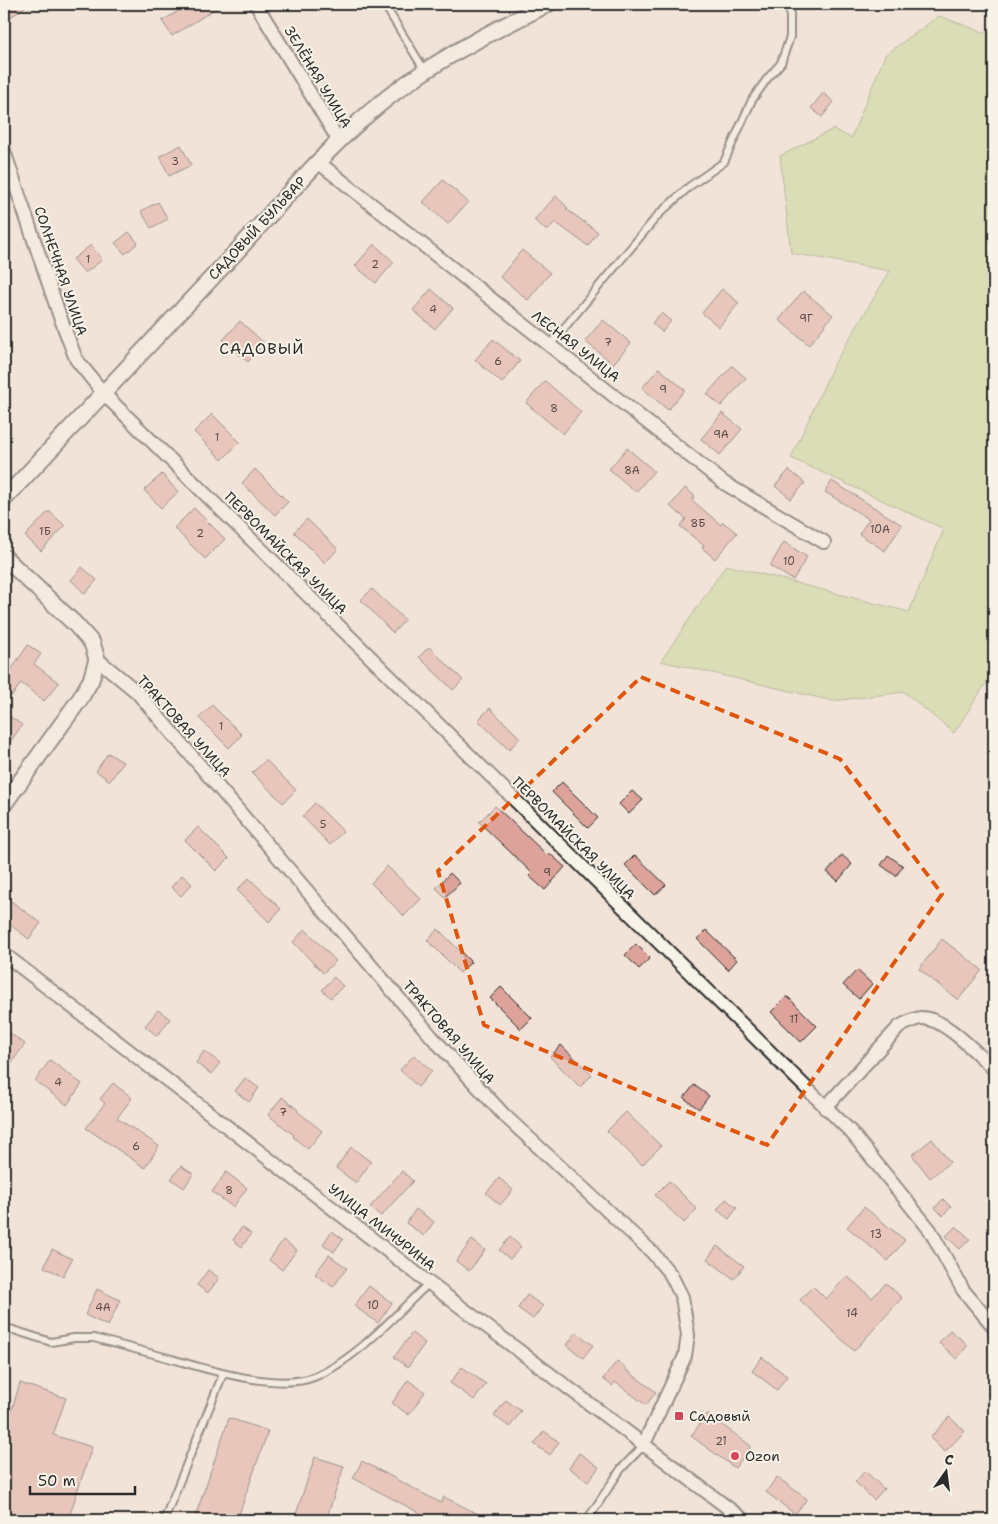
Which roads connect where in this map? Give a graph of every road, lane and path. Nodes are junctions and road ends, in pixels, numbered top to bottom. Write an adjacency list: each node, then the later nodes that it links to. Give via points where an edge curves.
1 (256, 4): 6 (street, ЗЕЛЁНАЯ УЛИЦА)
2 (384, 4): 5 (lane)
3 (548, 4): 5 (street, САДОВЫЙ БУЛЬВАР, via 480,38)
4 (790, 4): 9 (lane, via 790,37 781,63 752,100 724,162 659,214)
5 (425, 71): 6 (street, САДОВЫЙ БУЛЬВАР)
6 (339, 141): 8 (street, САДОВЫЙ БУЛЬВАР)
7 (4, 151): 10 (street, СОЛНЕЧНАЯ УЛИЦА, via 76,359)
8 (318, 162): 9 (street, ЛЕСНАЯ УЛИЦА); 10 (street, САДОВЫЙ БУЛЬВАР)
9 (550, 345): 12 (street, ЛЕСНАЯ УЛИЦА, via 724,483)
10 (104, 394): 11 (street, САДОВЫЙ БУЛЬВАР); 18 (street, ПЕРВОМАЙСКАЯ УЛИЦА)
11 (4, 500)
12 (824, 542)
13 (4, 557): 14 (street, via 75,624 92,643)
14 (97, 659): 15 (street, via 92,680 80,699); 23 (street, ТРАКТОВАЯ УЛИЦА, via 137,692 432,1037 493,1103 652,1252 671,1275 682,1297 686,1315 686,1356)
15 (4, 804)
16 (4, 954): 19 (street, УЛИЦА МИЧУРИНА)
17 (994, 1069): 18 (street, via 945,1026 921,1018 899,1027)
18 (825, 1108): 20 (street, ПЕРВОМАЙСКАЯ УЛИЦА, via 851,1132 930,1230 963,1290)
19 (429, 1283): 22 (lane, via 358,1348 313,1378 288,1381); 23 (street, УЛИЦА МИЧУРИНА)
20 (994, 1327)
21 (4, 1328): 22 (lane, via 51,1342 94,1338)
22 (223, 1374): 24 (lane)
23 (643, 1446): 25 (lane, via 620,1469); 26 (street, УЛИЦА МИЧУРИНА)
24 (164, 1520)
25 (587, 1520)
26 (744, 1520)

